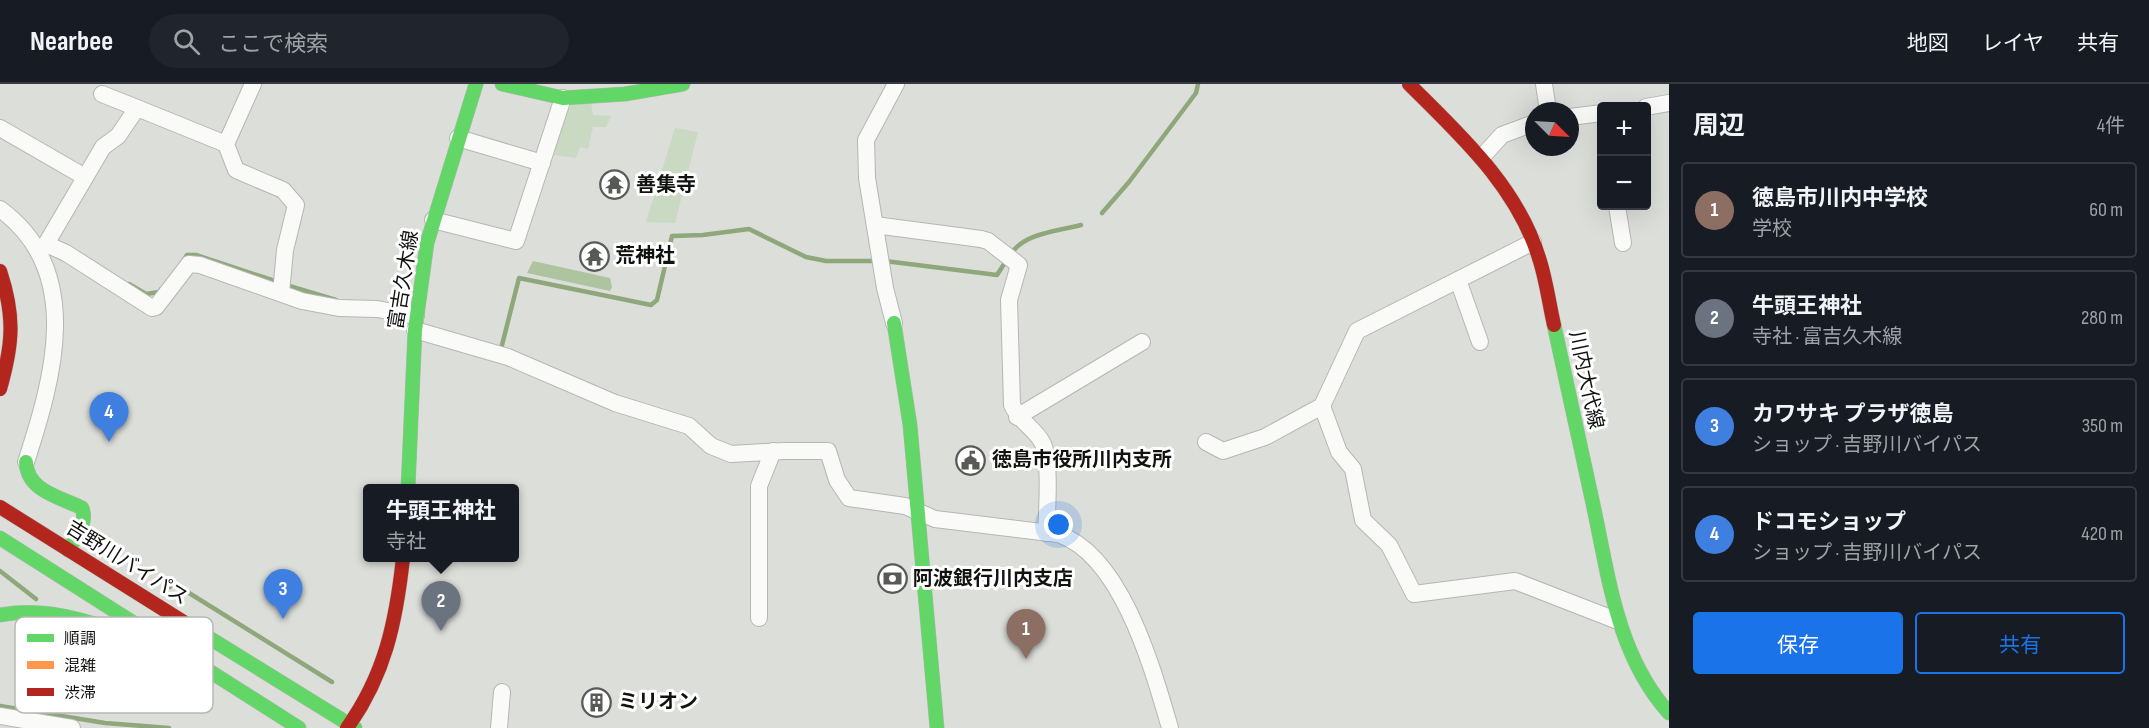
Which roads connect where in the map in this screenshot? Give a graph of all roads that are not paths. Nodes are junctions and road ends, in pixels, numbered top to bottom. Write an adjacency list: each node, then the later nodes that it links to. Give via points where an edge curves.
1 (253, 84): 19 (street)
2 (476, 84): 18 (main road, 富吉久木線)
3 (502, 84): 9 (main road)
4 (683, 84): 9 (main road, via 625,94)
5 (896, 84): 26 (street, via 866,140 867,178)
6 (1409, 84): 20 (main road, 川内大代線)
7 (1544, 84): 10 (street)
8 (102, 94): 13 (street)
9 (563, 98): 21 (street)
10 (1547, 102)
11 (1669, 103): 12 (street)
12 (1651, 106)
13 (137, 108): 19 (street); 22 (street, via 118,136 103,147)
14 (1597, 114): 15 (street)
15 (1579, 116)
16 (1525, 126): 20 (street, via 1502,135)
17 (0, 128): 22 (street)
18 (458, 138): 21 (street); 25 (main road, 富吉久木線)
19 (226, 144): 32 (street, via 236,170 283,190 296,205 285,250)
20 (1482, 157): 27 (main road, 川内大代線, via 1519,209)
21 (543, 163): 25 (street, via 516,241)
22 (85, 177): 29 (street)
23 (0, 209): 29 (street)
24 (1618, 210): 28 (street)
25 (433, 220): 33 (main road, 富吉久木線)
26 (875, 225): 34 (street); 39 (street, via 981,239 1019,265 1009,300 1012,405)
27 (1533, 242): 31 (street); 55 (main road, 川内大代線)
28 (1623, 243)
29 (42, 247): 32 (street, via 66,253 152,308 189,264); 42 (street, via 55,308 54,346 44,408)
30 (0, 271): 37 (main road, via 10,299 13,327)
31 (1458, 280): 36 (street); 38 (street, via 1357,331)
32 (282, 287): 33 (street, via 302,301 339,308 377,309)
33 (416, 323): 41 (street, via 615,403 689,426 711,446 731,454); 43 (main road, 富吉久木線)
34 (894, 323): 45 (main road, via 910,424)
35 (1142, 342): 39 (street)
36 (1480, 342)
37 (0, 389)
38 (1322, 406): 40 (street, via 1265,437 1223,451); 55 (street, via 1339,452 1353,469 1363,520 1389,545 1414,594 1515,581)
39 (1017, 417): 46 (street, via 1045,446)
40 (1206, 442)
41 (774, 452): 45 (street, via 828,451 837,480 849,498); 54 (street, via 759,486)
42 (26, 462): 48 (main road, via 31,482 76,504 86,514)
43 (408, 484)
44 (0, 507): 48 (main road, 吉野川バイパス)
45 (918, 511): 46 (street, via 934,519); 65 (main road)
46 (1046, 532): 66 (street, via 1076,542 1112,581 1150,659)
47 (0, 538): 52 (main road)
48 (68, 550): 53 (main road, 吉野川バイパス)
49 (403, 562): 61 (main road, via 390,642 367,698)
50 (0, 615): 51 (main road, via 41,611)
51 (71, 617)
52 (124, 617)
53 (175, 617)
54 (759, 618)
55 (1618, 621): 59 (main road, 川内大代線, via 1634,663)
56 (213, 641): 61 (main road, 吉野川バイパス)
57 (213, 673): 63 (main road)
58 (502, 692): 64 (street)
59 (1669, 713)
60 (0, 716): 62 (street)
61 (350, 727)
62 (72, 728)
63 (299, 728)
64 (499, 728)
65 (937, 728)
66 (1170, 728)

